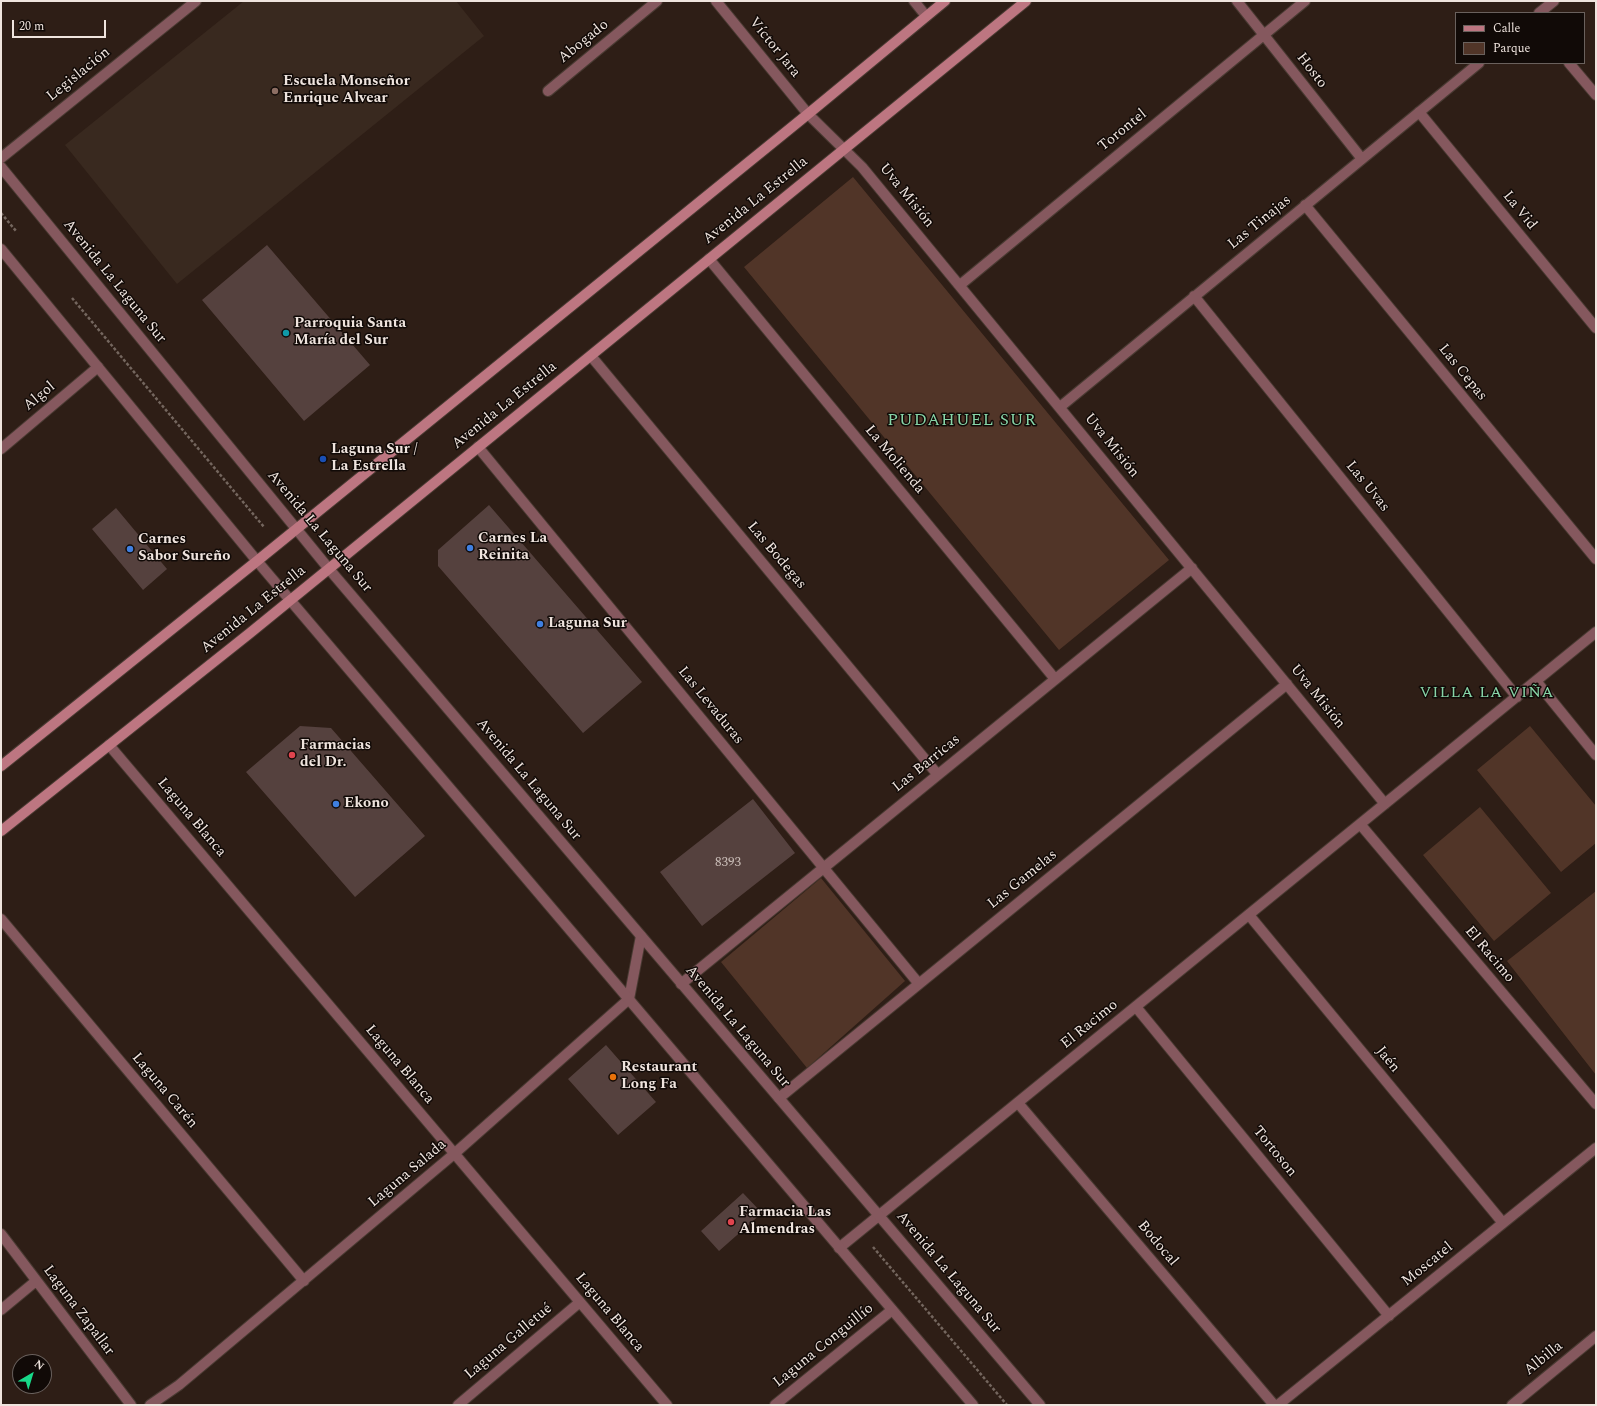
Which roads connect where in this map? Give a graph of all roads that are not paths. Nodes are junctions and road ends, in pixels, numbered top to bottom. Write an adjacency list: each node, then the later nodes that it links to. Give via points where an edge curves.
1 (196, 1): 20 (street, Legislación)
2 (657, 1): 15 (street, Abogado)
3 (716, 1): 18 (street, Víctor Jara)
4 (914, 1): 11 (street)
5 (945, 1): 11 (main road)
6 (1026, 1): 19 (main road, Avenida La Estrella)
7 (1237, 1): 12 (street, Hosto)
8 (1305, 1): 12 (street, Torontel)
9 (1554, 1): 10 (street)
10 (1540, 12)
11 (926, 16): 18 (main road)
12 (1264, 35): 21 (street, Hosto); 26 (street, Torontel)
13 (1477, 64): 17 (street, Las Tinajas)
14 (1571, 64): 16 (street)
15 (548, 90)
16 (1596, 95)
17 (1419, 112): 21 (street, Las Tinajas); 28 (street, La Vid)
18 (808, 114): 19 (street, Uva Misión); 34 (main road)
19 (845, 148): 25 (main road, Avenida La Estrella); 26 (street, Uva Misión)
20 (1, 158)
21 (1362, 159): 23 (street, Las Tinajas)
22 (1, 167): 34 (street, Avenida La Laguna Sur)
23 (1305, 205): 27 (street, Las Tinajas); 35 (street, Las Cepas)
24 (1, 249): 30 (street)
25 (709, 259): 29 (main road, Avenida La Estrella); 41 (street, La Molienda)
26 (960, 285): 31 (street, Uva Misión)
27 (1194, 296): 31 (street, Las Tinajas); 44 (street, Las Uvas)
28 (1596, 328)
29 (591, 356): 32 (main road, Avenida La Estrella); 48 (street, Las Bodegas)
30 (98, 367): 33 (street, Algol); 36 (street)
31 (1060, 407): 37 (street, Uva Misión)
32 (478, 447): 38 (main road, Avenida La Estrella); 52 (street, Las Levaduras)
33 (1, 449)
34 (296, 529): 36 (main road); 38 (street, Avenida La Laguna Sur)
35 (1596, 559)
36 (257, 561): 39 (street); 47 (main road)
37 (1192, 568): 41 (street, Las Barricas); 43 (street, Uva Misión)
38 (329, 569): 39 (main road, Avenida La Estrella); 55 (street, Avenida La Laguna Sur)
39 (291, 600): 45 (main road, Avenida La Estrella); 58 (street)
40 (1596, 632): 42 (street, El Racimo)
41 (1056, 679): 48 (street, Las Barricas)
42 (1536, 681): 44 (street, El Racimo); 46 (street)
43 (1287, 684): 49 (street, Uva Misión); 57 (street, Las Gamelas)
44 (1517, 696): 49 (street, El Racimo)
45 (109, 745): 51 (main road, Avenida La Estrella); 64 (street, Laguna Blanca)
46 (1596, 755)
47 (1, 766)
48 (938, 775): 52 (street, Las Barricas)
49 (1385, 804): 50 (street, El Racimo)
50 (1360, 824): 53 (street, El Racimo); 62 (street, El Racimo)
51 (1, 831)
52 (824, 868): 56 (street, Las Barricas); 57 (street, Las Levaduras)
53 (1249, 915): 59 (street, El Racimo); 66 (street, Jaén)
54 (1, 919): 70 (street, Laguna Carén)
55 (641, 936): 56 (street, Avenida La Laguna Sur); 58 (street)
56 (681, 984): 60 (street, Avenida La Laguna Sur)
57 (919, 984): 60 (street, Las Gamelas)
58 (629, 999): 64 (street, Laguna Salada); 68 (street)
59 (1136, 1006): 61 (street, El Racimo); 74 (street, Tortoson)
60 (779, 1098): 65 (street, Avenida La Laguna Sur)
61 (1018, 1103): 65 (street, El Racimo); 83 (street, Bodocal)
62 (1596, 1104)
63 (1596, 1148): 66 (street, Moscatel)
64 (454, 1154): 70 (street, Laguna Salada); 71 (street, Laguna Blanca)
65 (880, 1216): 68 (street, El Racimo); 82 (street, Avenida La Laguna Sur)
66 (1502, 1223): 74 (street, Moscatel)
67 (1, 1234): 69 (street, Laguna Zapallar)
68 (839, 1248): 73 (street)
69 (36, 1281): 72 (street); 76 (street, Laguna Zapallar)
70 (304, 1281): 77 (street, Laguna Salada, via 179,1385)
71 (580, 1302): 78 (street, Laguna Galletué); 79 (street, Laguna Blanca)
72 (1, 1310)
73 (892, 1310): 80 (street, Laguna Conguillío); 81 (street)
74 (1389, 1316): 84 (street, Moscatel)
75 (1596, 1336): 85 (street, Albilla)
76 (131, 1405)
77 (150, 1405)
78 (458, 1405)
79 (667, 1405)
80 (775, 1405)
81 (973, 1405)
82 (1040, 1405)
83 (1274, 1405)
84 (1278, 1405)
85 (1512, 1405)

